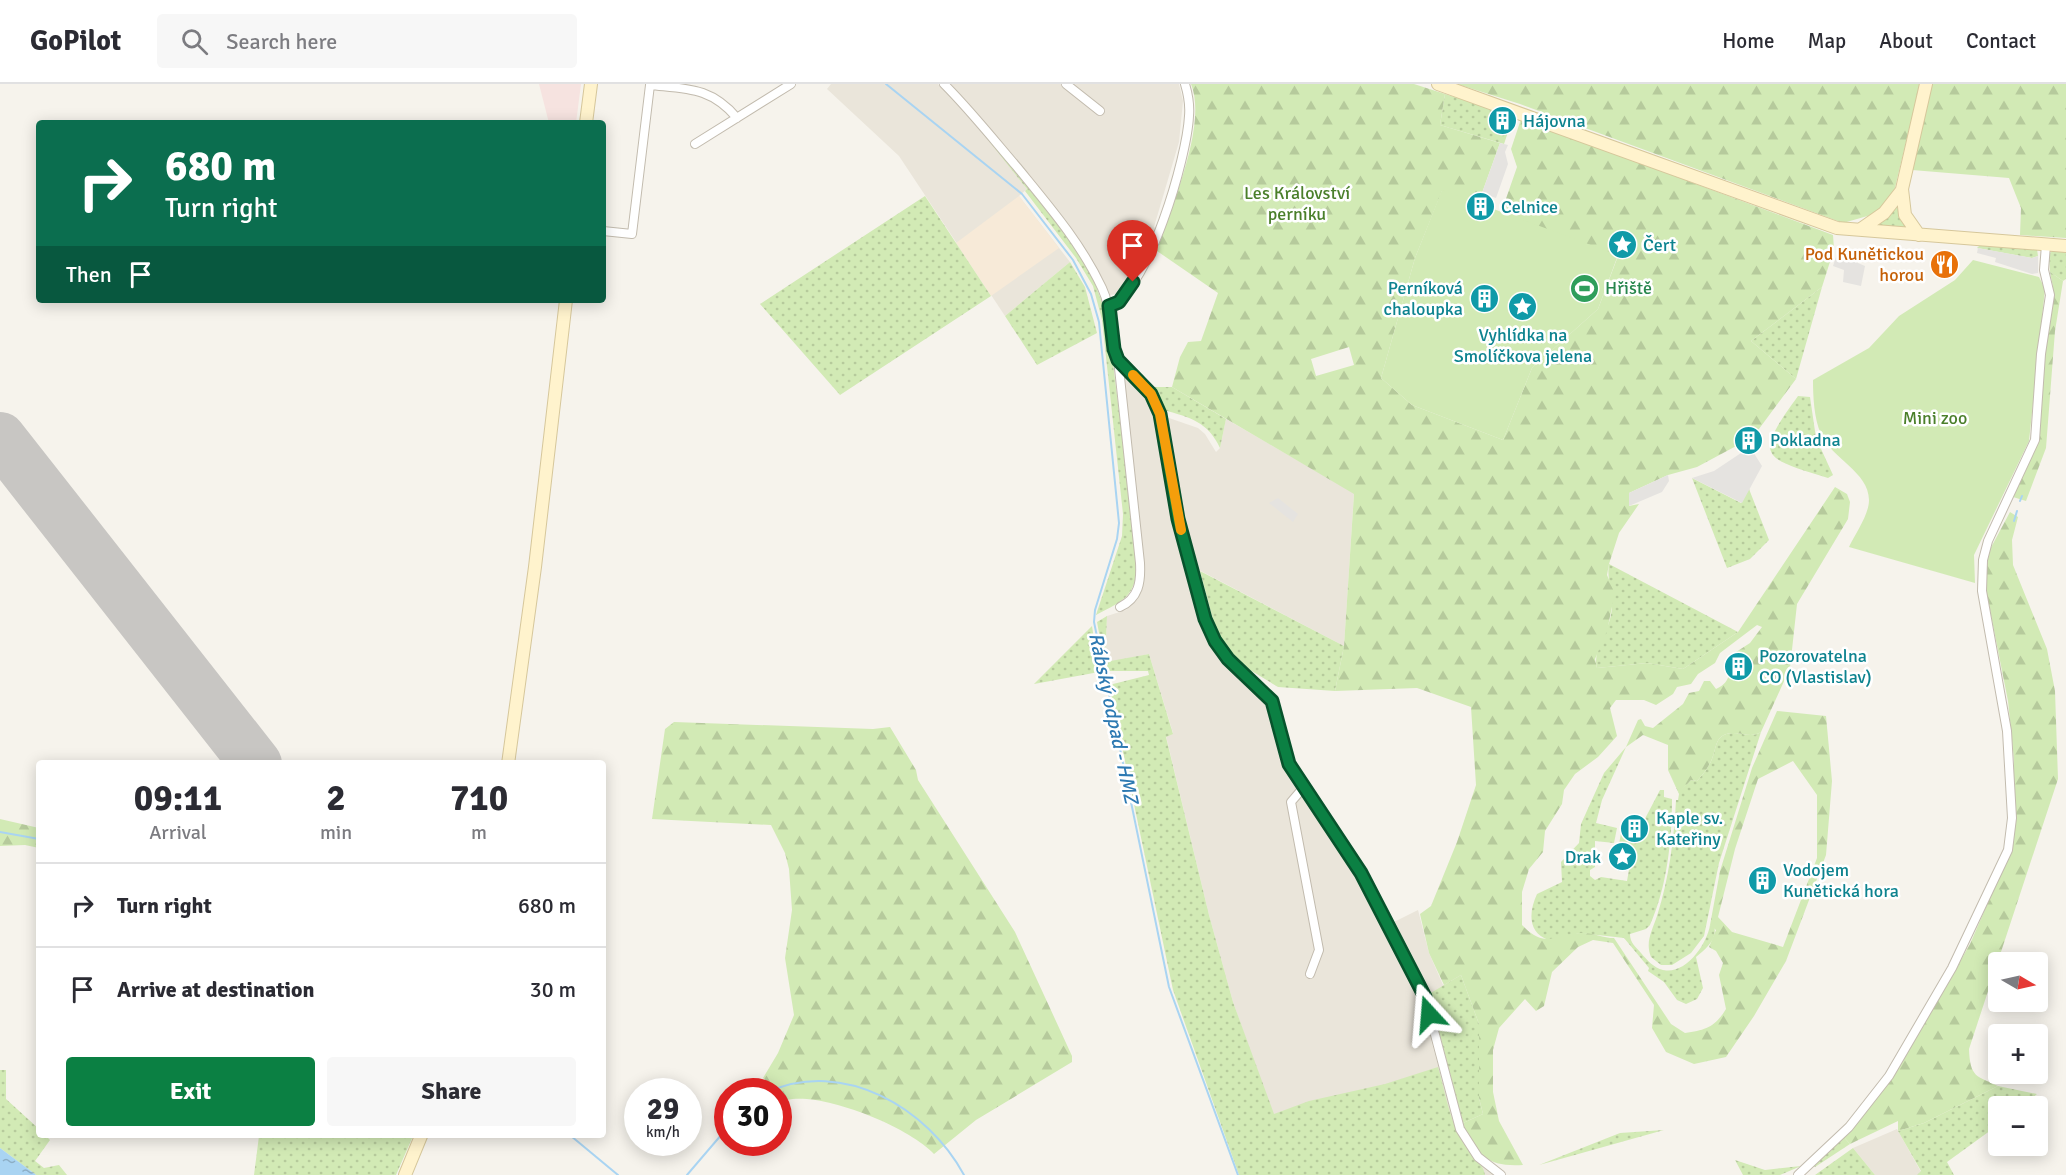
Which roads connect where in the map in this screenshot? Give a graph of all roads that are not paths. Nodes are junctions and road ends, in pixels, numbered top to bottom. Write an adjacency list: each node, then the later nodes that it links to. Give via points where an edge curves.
1 (591, 84): 11 (street)
2 (650, 84): 10 (street, via 708,93 725,104); 15 (street, via 632,234)
3 (790, 84): 10 (street)
4 (944, 84): 20 (street, via 1055,213 1081,250)
5 (1066, 84): 9 (street)
6 (1185, 84): 20 (street, via 1190,113 1186,145 1151,254 1124,297)
7 (1438, 84): 14 (street, via 1837,228)
8 (1926, 84): 13 (street)
9 (1100, 111)
10 (736, 118): 12 (street)
11 (586, 120)
12 (695, 144)
13 (1902, 189): 14 (street, via 1884,213); 16 (street, via 1905,215)
14 (1861, 229): 16 (street)
15 (606, 231)
16 (1919, 235): 17 (street)
17 (2046, 245): 18 (street); 29 (street, via 2044,270 2050,295 2035,440 1983,560 1982,591 2007,731 2012,818 2008,850 1952,968 1889,1076 1849,1127)
18 (2066, 246)
19 (566, 303): 23 (street)
20 (1109, 306): 21 (street)
21 (1118, 360): 22 (street, via 1140,573 1136,594); 24 (street, via 1151,394 1160,414 1178,519 1211,632 1221,652 1272,701 1286,757)
22 (1120, 607)
23 (509, 760)
24 (1304, 788): 25 (street, via 1292,802 1319,950); 28 (street, via 1361,873 1425,997 1460,1129 1478,1157)
25 (1310, 974)
26 (420, 1138): 27 (street)
27 (405, 1175)
28 (1501, 1175)
29 (1798, 1175)

